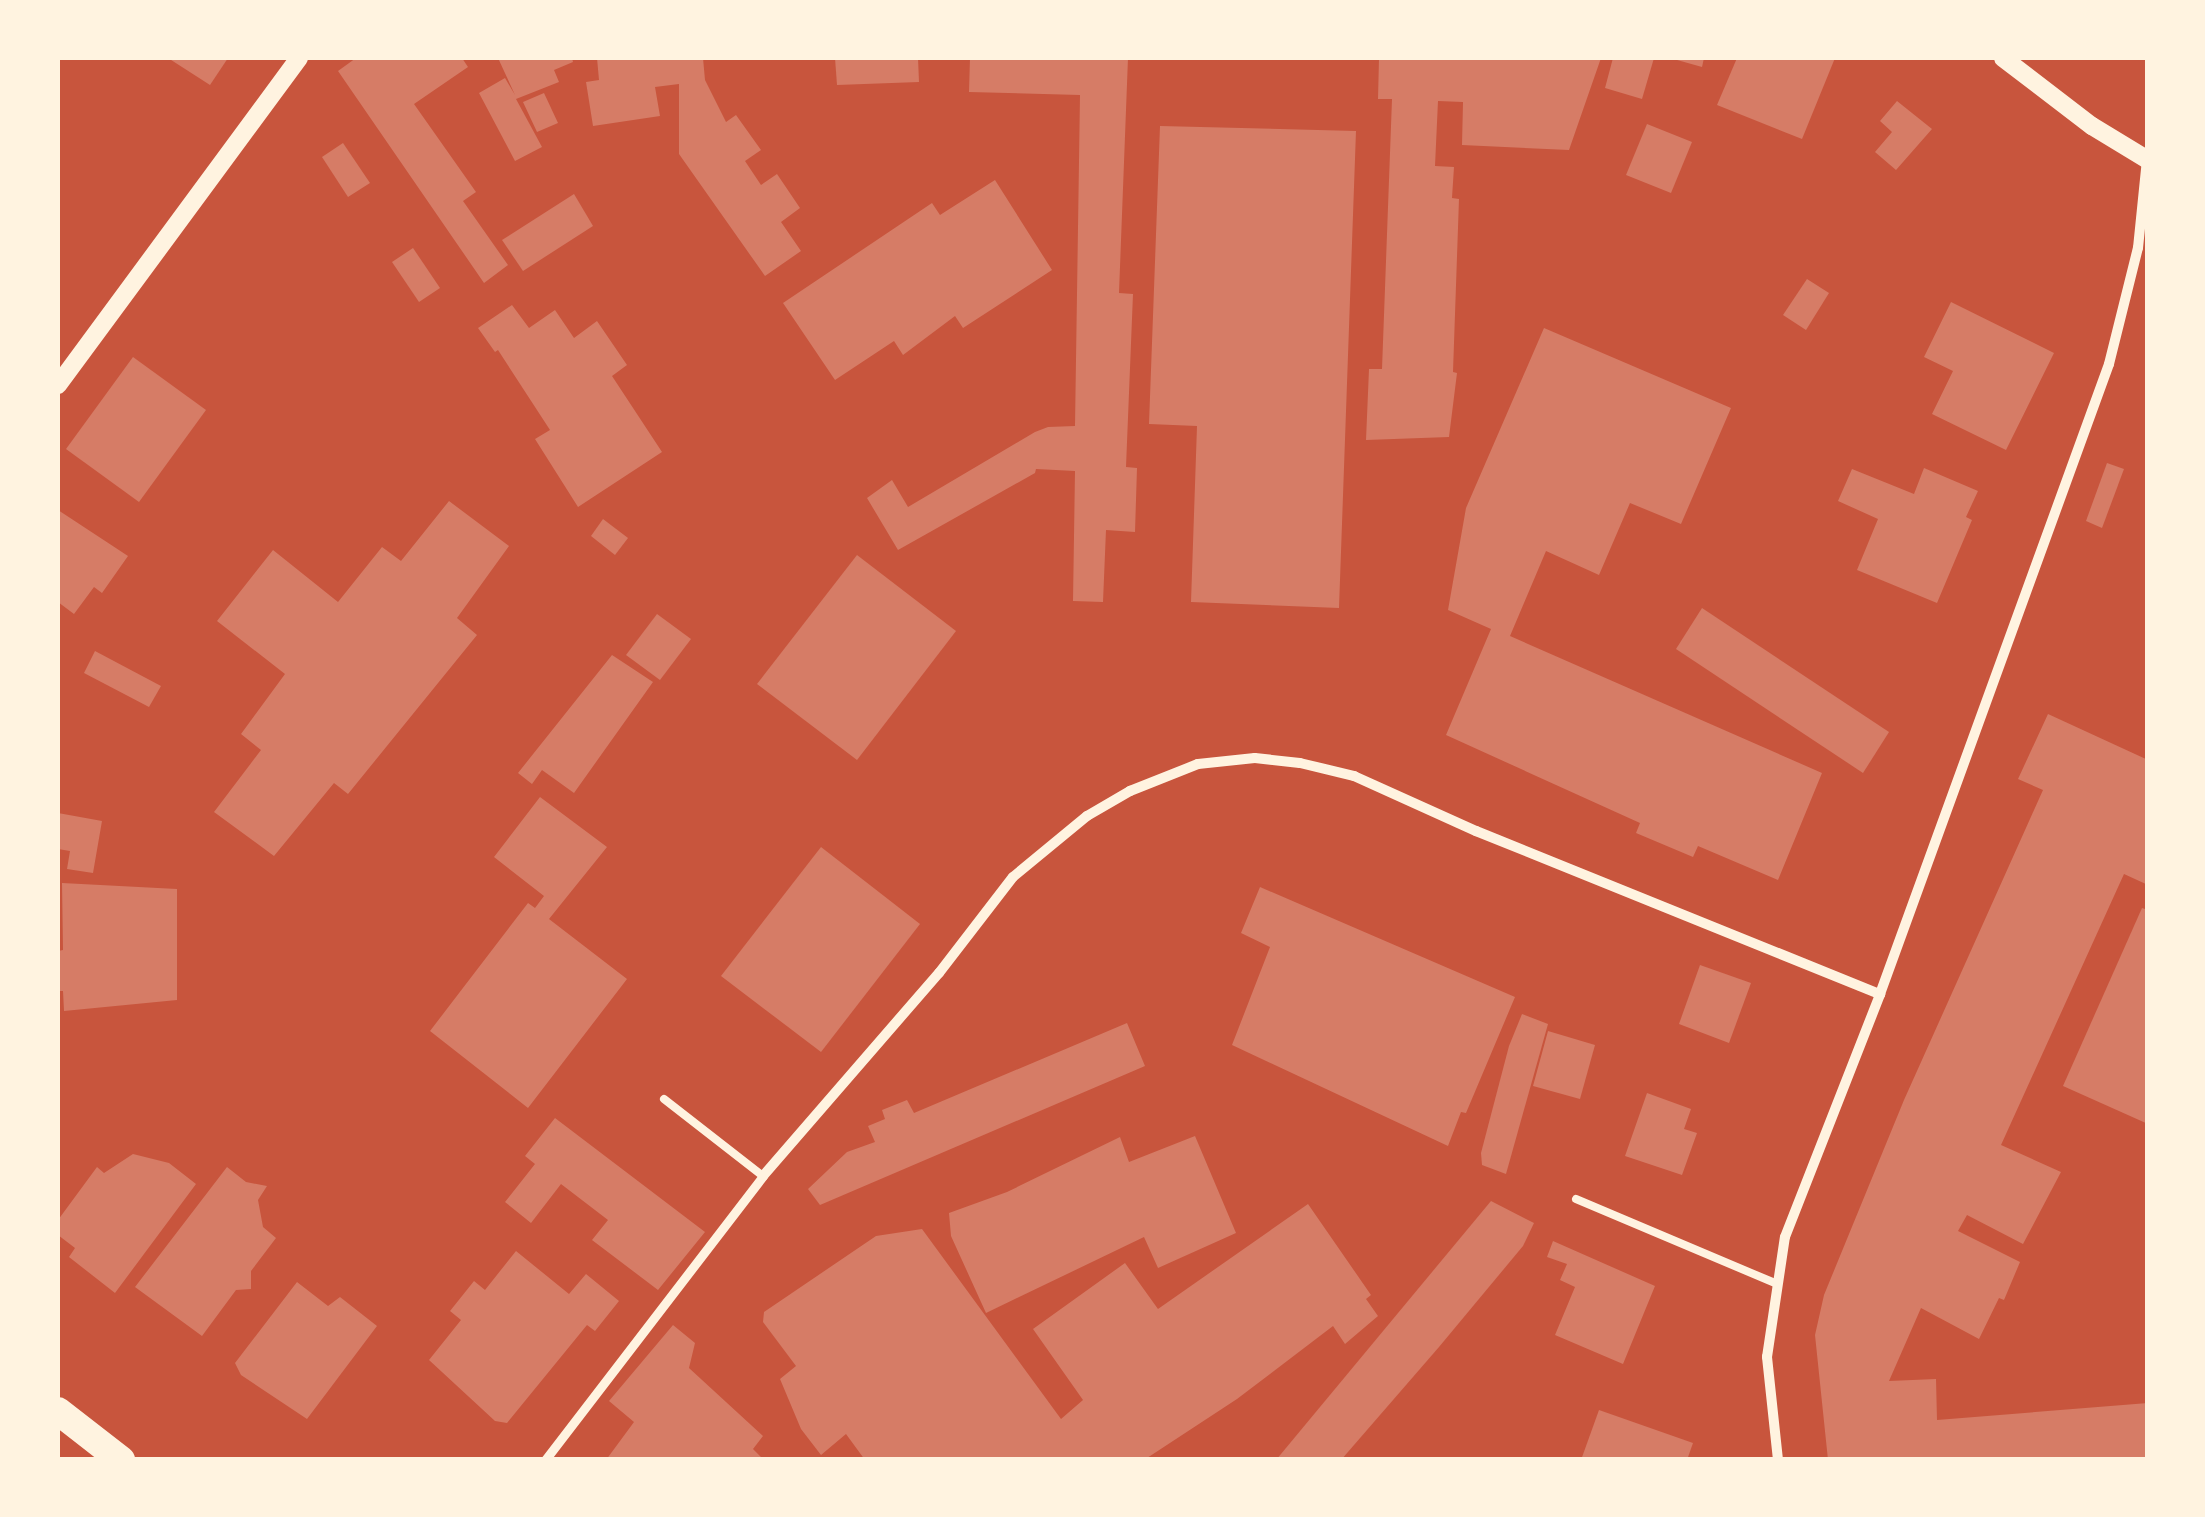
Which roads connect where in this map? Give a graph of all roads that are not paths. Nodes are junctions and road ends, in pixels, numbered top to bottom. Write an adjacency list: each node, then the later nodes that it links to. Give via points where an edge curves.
1 (299, 58): 4 (street)
2 (2003, 58): 3 (street)
3 (2147, 160): 5 (street, via 2138,248 2109,364)
4 (58, 385)
5 (1880, 994): 7 (street, via 1354,776 1255,758 1198,764 1087,816 1013,878); 9 (street, via 1785,1237)
6 (664, 1099): 7 (lane)
7 (763, 1176): 12 (street)
8 (1576, 1199): 9 (lane)
9 (1775, 1283): 13 (street, via 1767,1357)
10 (58, 1412): 11 (highway)
11 (121, 1460)
12 (545, 1460)
13 (1778, 1460)

